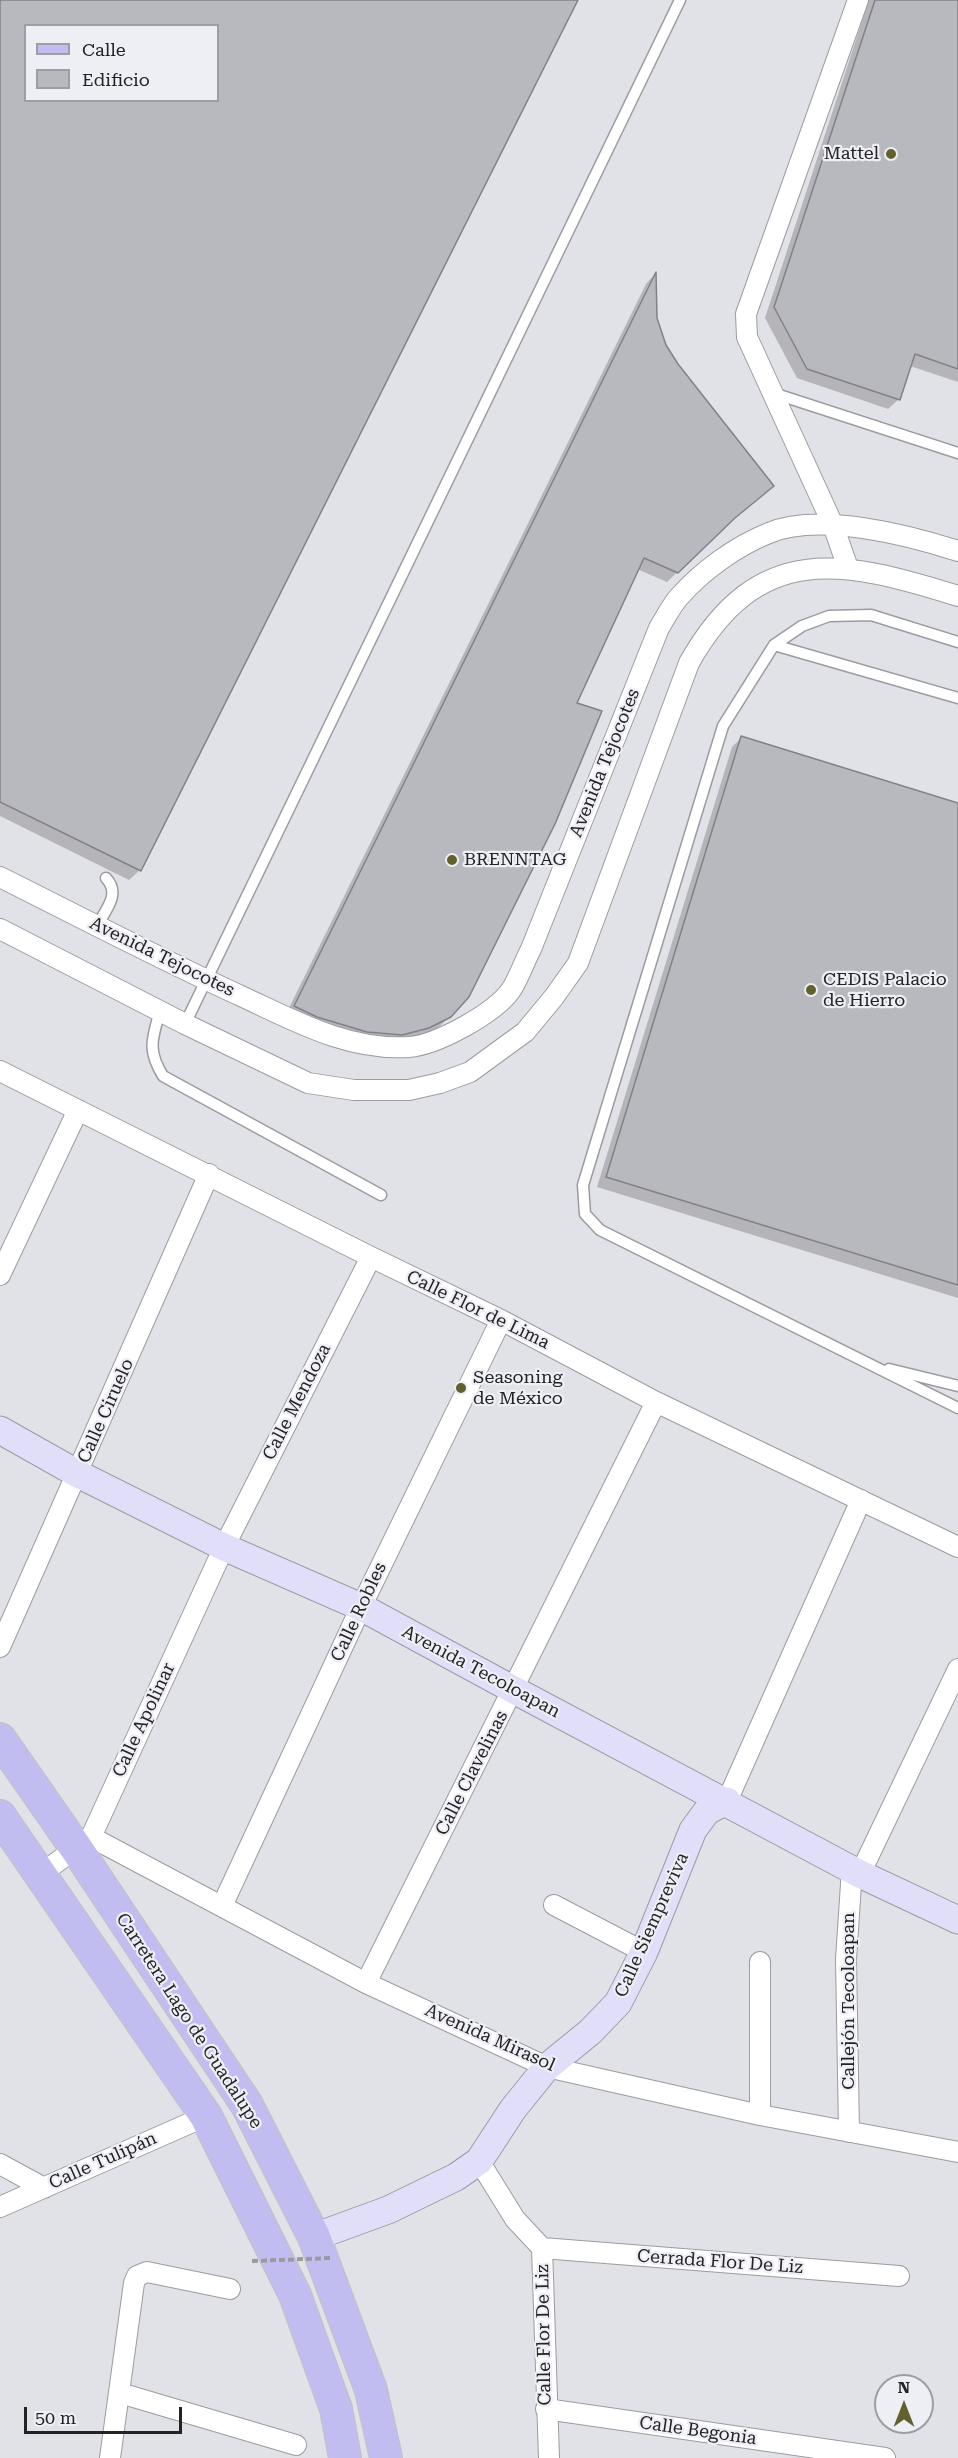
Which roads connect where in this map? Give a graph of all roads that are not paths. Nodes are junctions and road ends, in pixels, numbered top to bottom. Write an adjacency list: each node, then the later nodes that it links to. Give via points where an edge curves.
1 (680, 0): 16 (lane)
2 (858, 0): 3 (street, via 746,314 747,337)
3 (773, 393): 4 (lane); 5 (street)
4 (958, 453)
5 (833, 525): 6 (street, Avenida Tejocotes, via 908,535); 7 (street); 16 (street, Avenida Tejocotes, via 769,532 702,575 678,598 659,628 531,949 510,991 479,1019 412,1047 382,1048 332,1037)
6 (958, 551)
7 (848, 568): 8 (street, via 900,578); 18 (street, via 816,567 785,574 726,609 705,633 689,663 578,963 525,1032 470,1072 409,1090 354,1090 308,1083)
8 (958, 596)
9 (958, 642): 10 (lane, via 871,615 829,616)
10 (774, 645): 11 (lane); 26 (lane, via 723,726 583,1185 585,1214 600,1230)
11 (958, 698)
12 (0, 877): 14 (street, Avenida Tejocotes)
13 (106, 878): 14 (lane, via 113,885 113,893)
14 (97, 926): 16 (street, Avenida Tejocotes)
15 (0, 929): 17 (street)
16 (205, 980): 18 (lane)
17 (160, 1011): 18 (street); 22 (lane, via 152,1038 154,1060 164,1076)
18 (185, 1024)
19 (0, 1071): 20 (street, Calle Flor de Lima)
20 (78, 1110): 21 (street, Calle Flor de Lima); 24 (street)
21 (209, 1174): 23 (street, Calle Flor de Lima); 31 (street, Calle Ciruelo)
22 (381, 1195)
23 (371, 1257): 25 (street, Calle Flor de Lima); 33 (street, Calle Mendoza)
24 (0, 1275)
25 (501, 1320): 28 (street, Calle Flor de Lima); 35 (street, Calle Robles)
26 (871, 1365): 27 (lane); 29 (lane)
27 (958, 1386)
28 (656, 1402): 32 (street, Calle Flor de Lima); 38 (street, Calle Clavelinas)
29 (958, 1408)
30 (0, 1430): 31 (street, Avenida Tecoloapan)
31 (78, 1474): 33 (street, Avenida Tecoloapan); 36 (street, Calle Ciruelo)
32 (861, 1500): 34 (street, Calle Flor de Lima); 40 (street)
33 (224, 1547): 35 (street, Avenida Tecoloapan); 42 (street, Calle Apolinar)
34 (958, 1547)
35 (361, 1607): 38 (street, Avenida Tecoloapan); 46 (street, Calle Robles)
36 (0, 1647)
37 (958, 1669): 43 (street)
38 (514, 1690): 40 (street, Avenida Tecoloapan); 50 (street, Calle Clavelinas)
39 (0, 1739): 42 (main road, Carretera Lago de Guadalupe)
40 (727, 1801): 43 (street, Avenida Tecoloapan); 48 (street, Calle Siempreviva, via 707,1811 693,1830)
41 (0, 1816): 44 (main road, Carretera Lago de Guadalupe)
42 (83, 1843): 44 (street, Calle Apolinar); 46 (street, Avenida Mirasol); 60 (main road, Carretera Lago de Guadalupe, via 247,2105)
43 (856, 1872): 47 (street, Avenida Tecoloapan); 54 (street, Callejón Tecoloapan, via 846,1959)
44 (41, 1874): 53 (main road, Carretera Lago de Guadalupe)
45 (554, 1905): 48 (street)
46 (222, 1906): 50 (street, Avenida Mirasol)
47 (958, 1920)
48 (644, 1952): 51 (street, Calle Siempreviva, via 618,2003)
49 (760, 1962): 52 (street)
50 (366, 1983): 51 (street, Avenida Mirasol)
51 (547, 2067): 52 (street, Avenida Mirasol); 56 (street, Calle Siempreviva)
52 (760, 2115): 54 (street, Avenida Mirasol)
53 (206, 2116): 58 (street, Calle Tulipán); 68 (main road, Carretera Lago de Guadalupe, via 295,2295 336,2409)
54 (849, 2132): 55 (street, Avenida Mirasol)
55 (958, 2152)
56 (479, 2161): 60 (street, Calle Siempreviva); 61 (street, Calle Flor De Liz, via 515,2218)
57 (0, 2164): 58 (street)
58 (44, 2188): 59 (street, Calle Tulipán)
59 (0, 2207)
60 (324, 2248): 69 (main road, Carretera Lago de Guadalupe, via 371,2390)
61 (542, 2248): 62 (street, Cerrada Flor De Liz); 65 (street, Calle Flor De Liz)
62 (899, 2276)
63 (230, 2289): 64 (street, via 147,2272 137,2276)
64 (120, 2393): 66 (street); 67 (street)
65 (546, 2409): 70 (street, Calle Flor De Liz); 71 (street, Calle Begonia)
66 (296, 2445)
67 (110, 2458)
68 (345, 2458)
69 (386, 2458)
70 (549, 2458)
71 (885, 2458)

